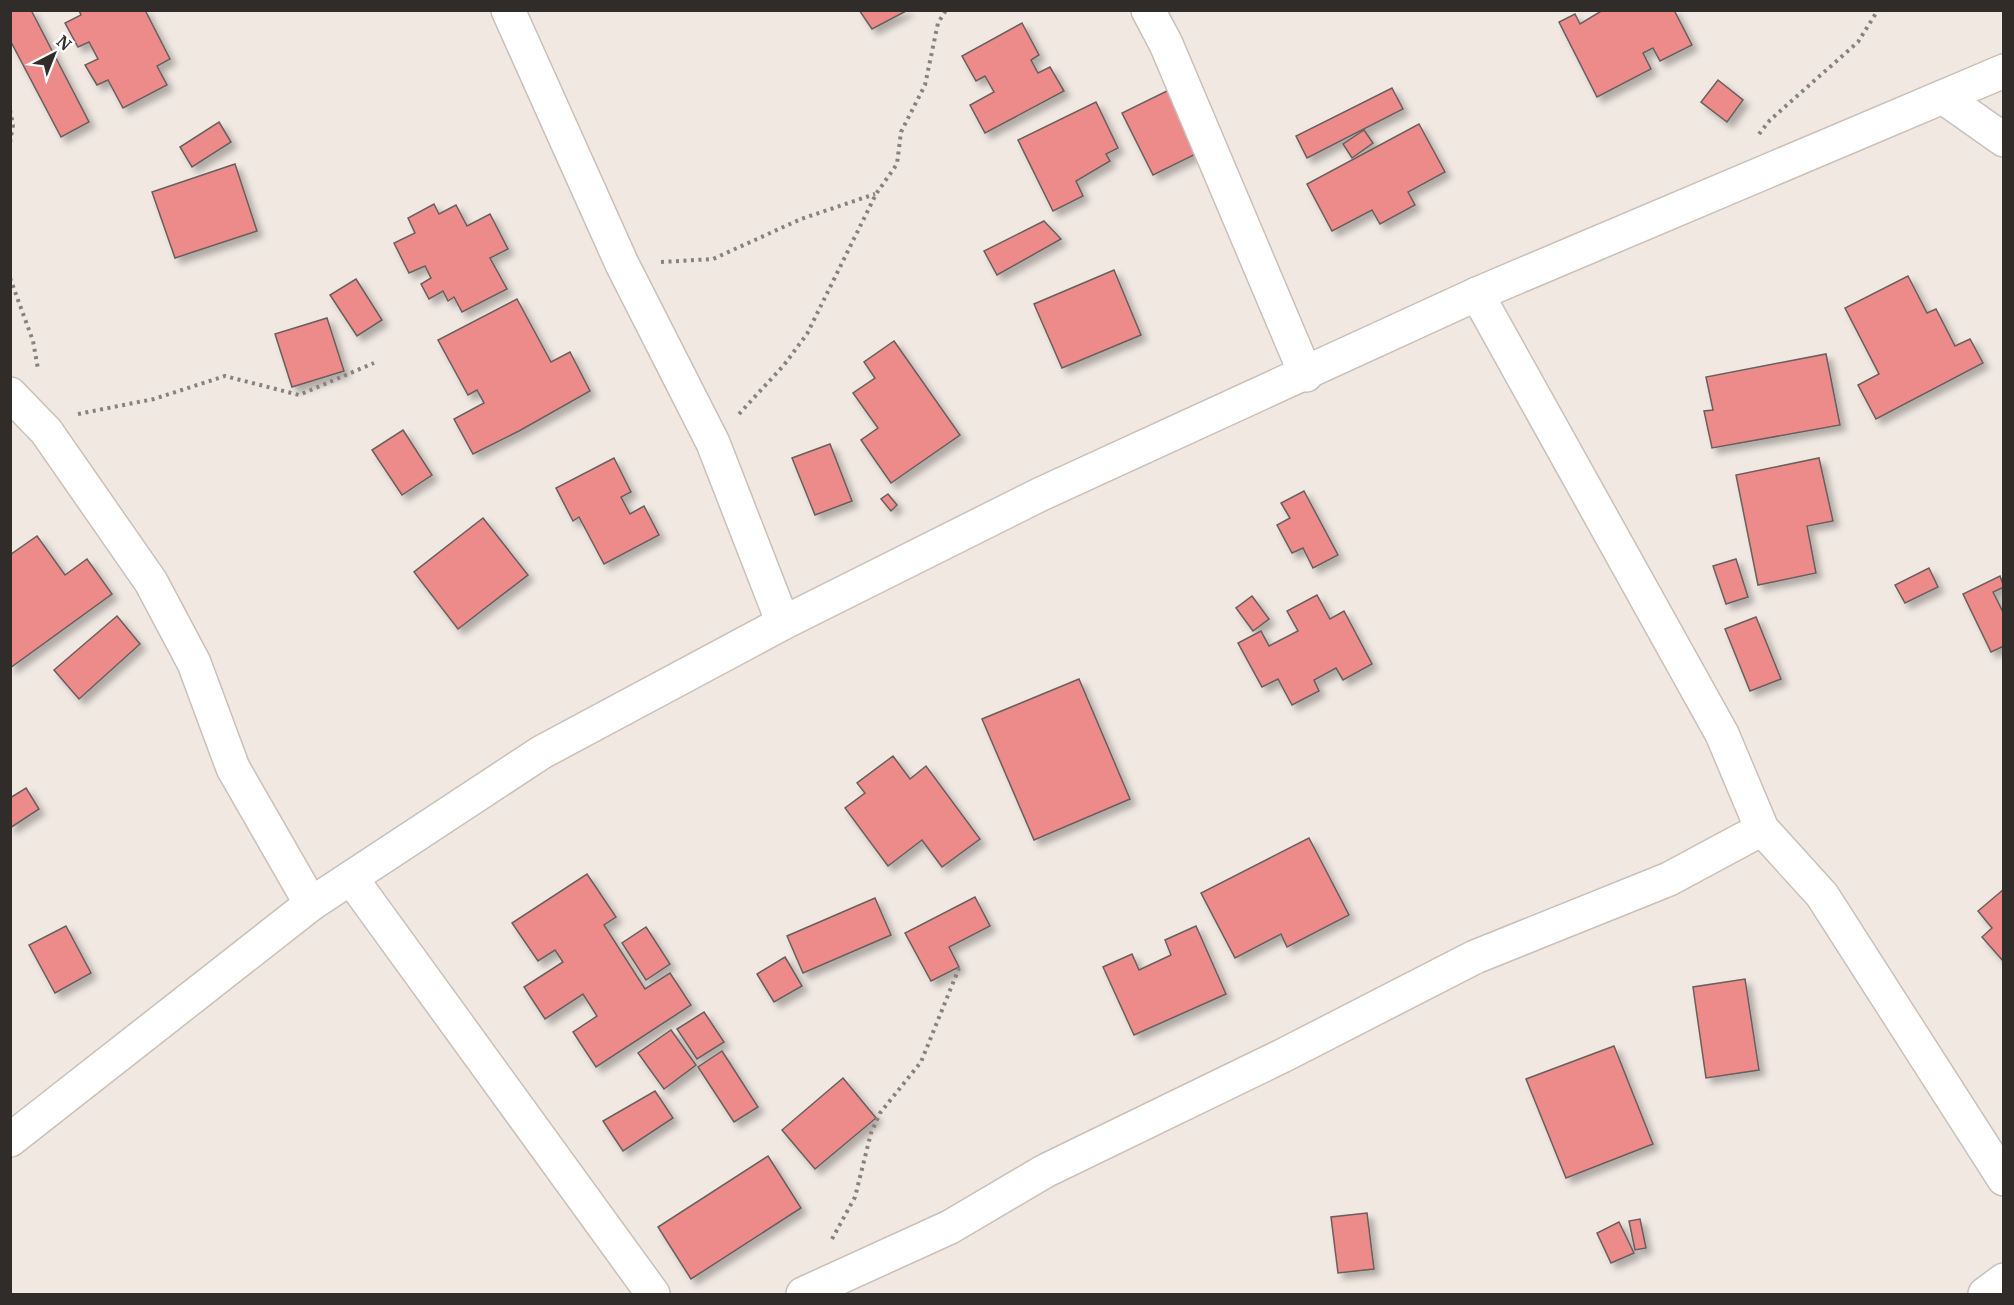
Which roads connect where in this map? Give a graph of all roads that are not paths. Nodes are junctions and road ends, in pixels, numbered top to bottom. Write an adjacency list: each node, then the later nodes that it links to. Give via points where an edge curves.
1 (507, 10): 9 (street, via 622,264 713,443)
2 (1148, 10): 7 (street, via 1176,66)
3 (2004, 71): 4 (street)
4 (1943, 97): 5 (street); 6 (street)
5 (2004, 140)
6 (1477, 294): 7 (street); 10 (street, via 1722,734)
7 (1306, 375): 9 (street, via 1041,494)
8 (15, 401): 12 (street, via 46,431 152,582 194,663 233,768)
9 (783, 623): 11 (street, via 542,753)
10 (1762, 829): 14 (street, via 1822,895); 17 (street, via 1669,879 1475,957 1045,1171 950,1227)
11 (351, 878): 12 (street); 16 (street)
12 (311, 904): 13 (street)
13 (10, 1140)
14 (2004, 1179)
15 (2003, 1281): 18 (street)
16 (653, 1294)
17 (803, 1294)
18 (1985, 1294)

